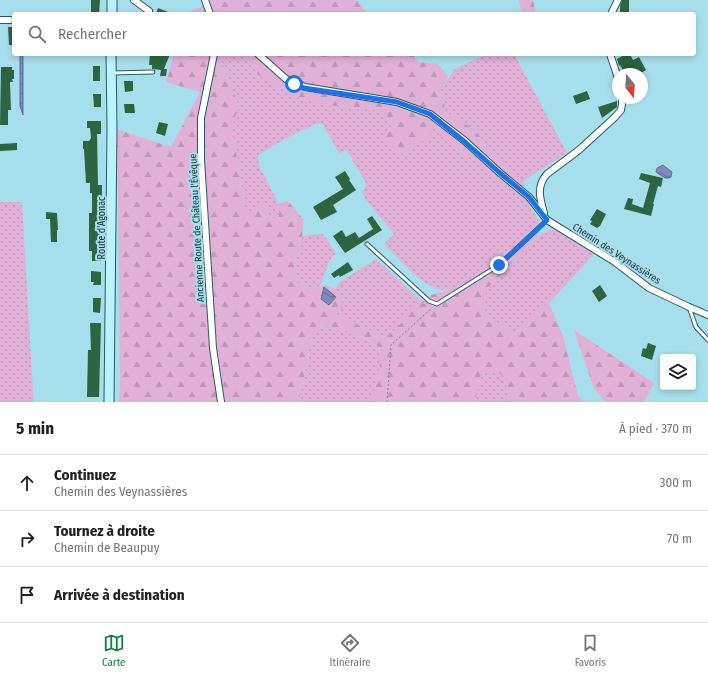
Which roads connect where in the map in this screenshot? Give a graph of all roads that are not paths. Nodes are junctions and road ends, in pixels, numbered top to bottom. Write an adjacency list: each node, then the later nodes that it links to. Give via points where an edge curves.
1 (112, 0): 6 (main road)
2 (134, 0): 5 (street)
3 (205, 0): 7 (street)
4 (618, 0): 8 (street)
5 (149, 11)
6 (112, 12)
7 (209, 12)
8 (612, 12)
9 (0, 20): 10 (street)
10 (10, 20)
11 (111, 56): 17 (main road, Route d'Agonac)
12 (214, 56): 26 (street, Ancienne Route de Château l'Évêque, via 201,118 201,159 214,348)
13 (260, 56): 19 (street, Chemin des Veynassières, via 286,79 304,88 397,102 430,114 529,197)
14 (611, 56): 15 (street)
15 (615, 68)
16 (152, 72): 17 (lane)
17 (111, 73): 25 (main road, Route d'Agonac)
18 (622, 104): 19 (street, via 615,116 591,140 542,179 540,194)
19 (543, 214): 20 (street, Chemin des Veynassières)
20 (547, 220): 21 (lane, via 499,265 437,304 429,301); 22 (street, Chemin des Veynassières, via 615,262 649,288)
21 (367, 244)
22 (689, 307): 23 (street, Chemin des Veynassières); 24 (lane, via 696,327)
23 (708, 315)
24 (708, 340)
25 (110, 402)
26 (221, 402)

